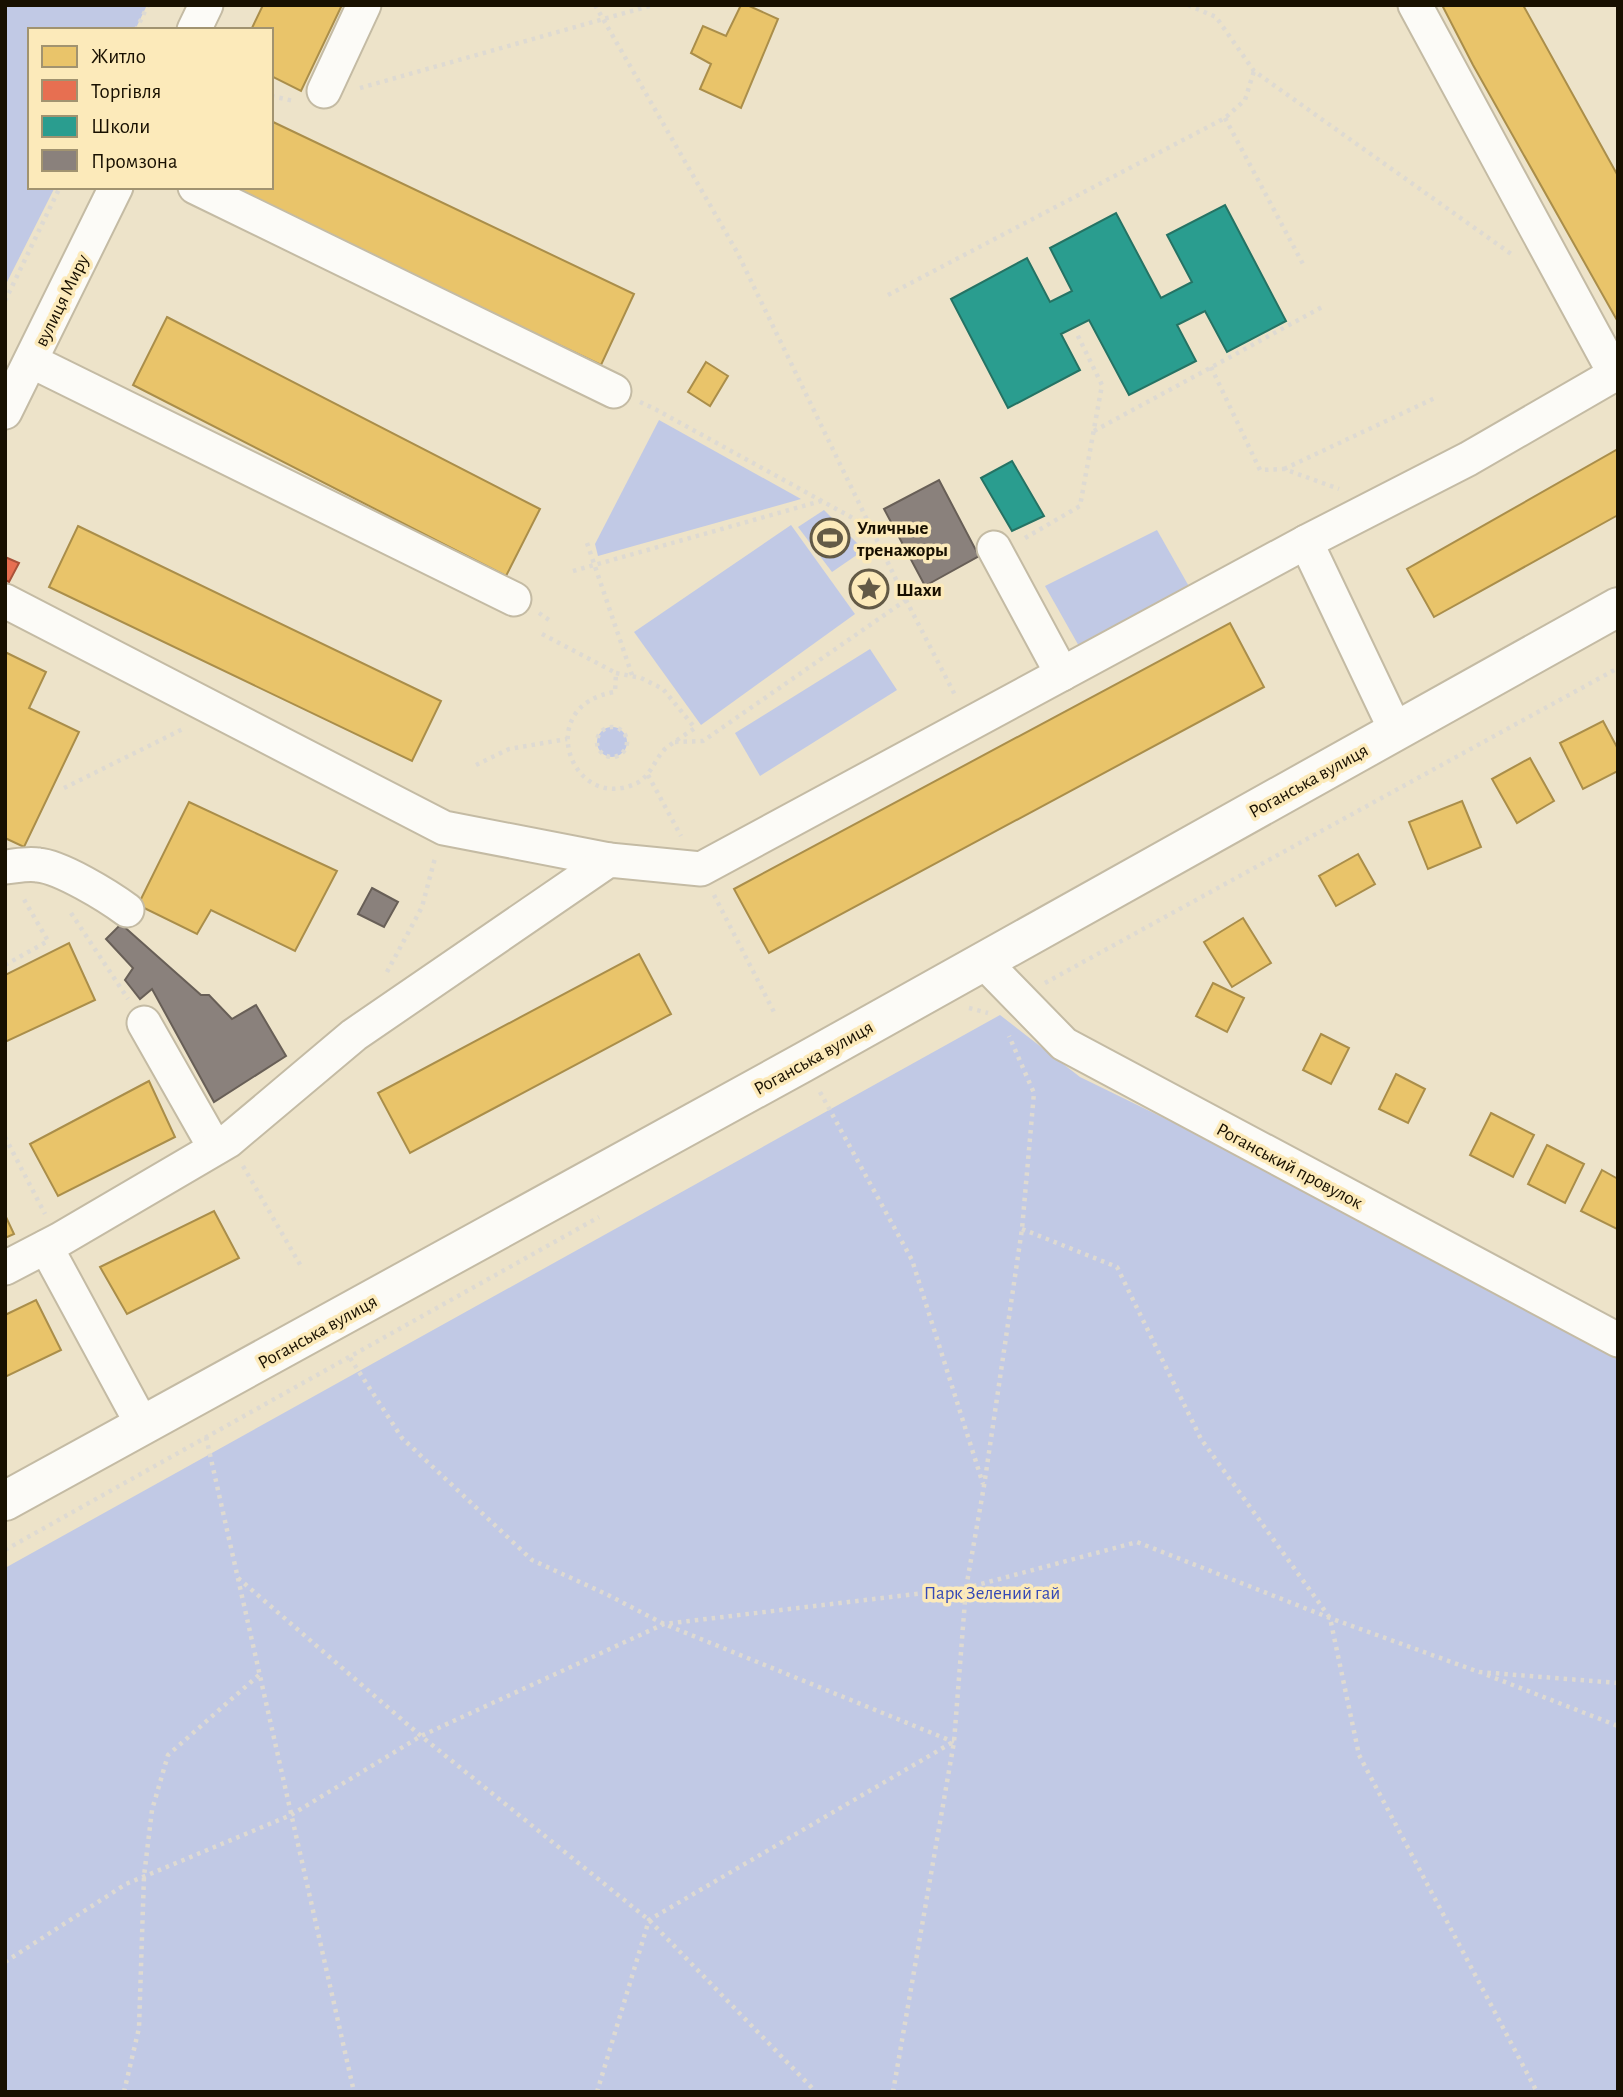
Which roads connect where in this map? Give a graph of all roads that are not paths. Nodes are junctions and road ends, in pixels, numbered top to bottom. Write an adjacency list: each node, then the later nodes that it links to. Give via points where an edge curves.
1 (206, 5): 4 (street)
2 (364, 5): 5 (street)
3 (1415, 5): 11 (street, via 1615,374 1468,459)
4 (195, 28)
5 (323, 94)
6 (115, 189): 8 (street, вулиця Миру)
7 (199, 189): 9 (street)
8 (31, 361): 10 (street, вулиця Миру); 13 (street)
9 (614, 391)
10 (5, 412)
11 (1306, 542): 16 (street); 17 (street)
12 (1006, 545): 16 (street)
13 (514, 598)
14 (5, 601): 18 (street, via 444,828)
15 (1618, 607): 17 (main road, Роганська вулиця)
16 (1062, 674): 18 (street, via 701,869)
17 (1396, 731): 21 (main road, Роганська вулиця)
18 (609, 860): 23 (street, via 354,1035)
19 (5, 867): 20 (street, via 38,864)
20 (127, 910)
21 (984, 962): 26 (street, Роганський провулок, via 1011,1008 1064,1044); 27 (main road, Роганська вулиця)
22 (144, 1023): 23 (street)
23 (215, 1148): 24 (street)
24 (52, 1243): 25 (street); 27 (street)
25 (5, 1268)
26 (1614, 1330)
27 (143, 1426): 28 (main road, Роганська вулиця)
28 (5, 1501)

